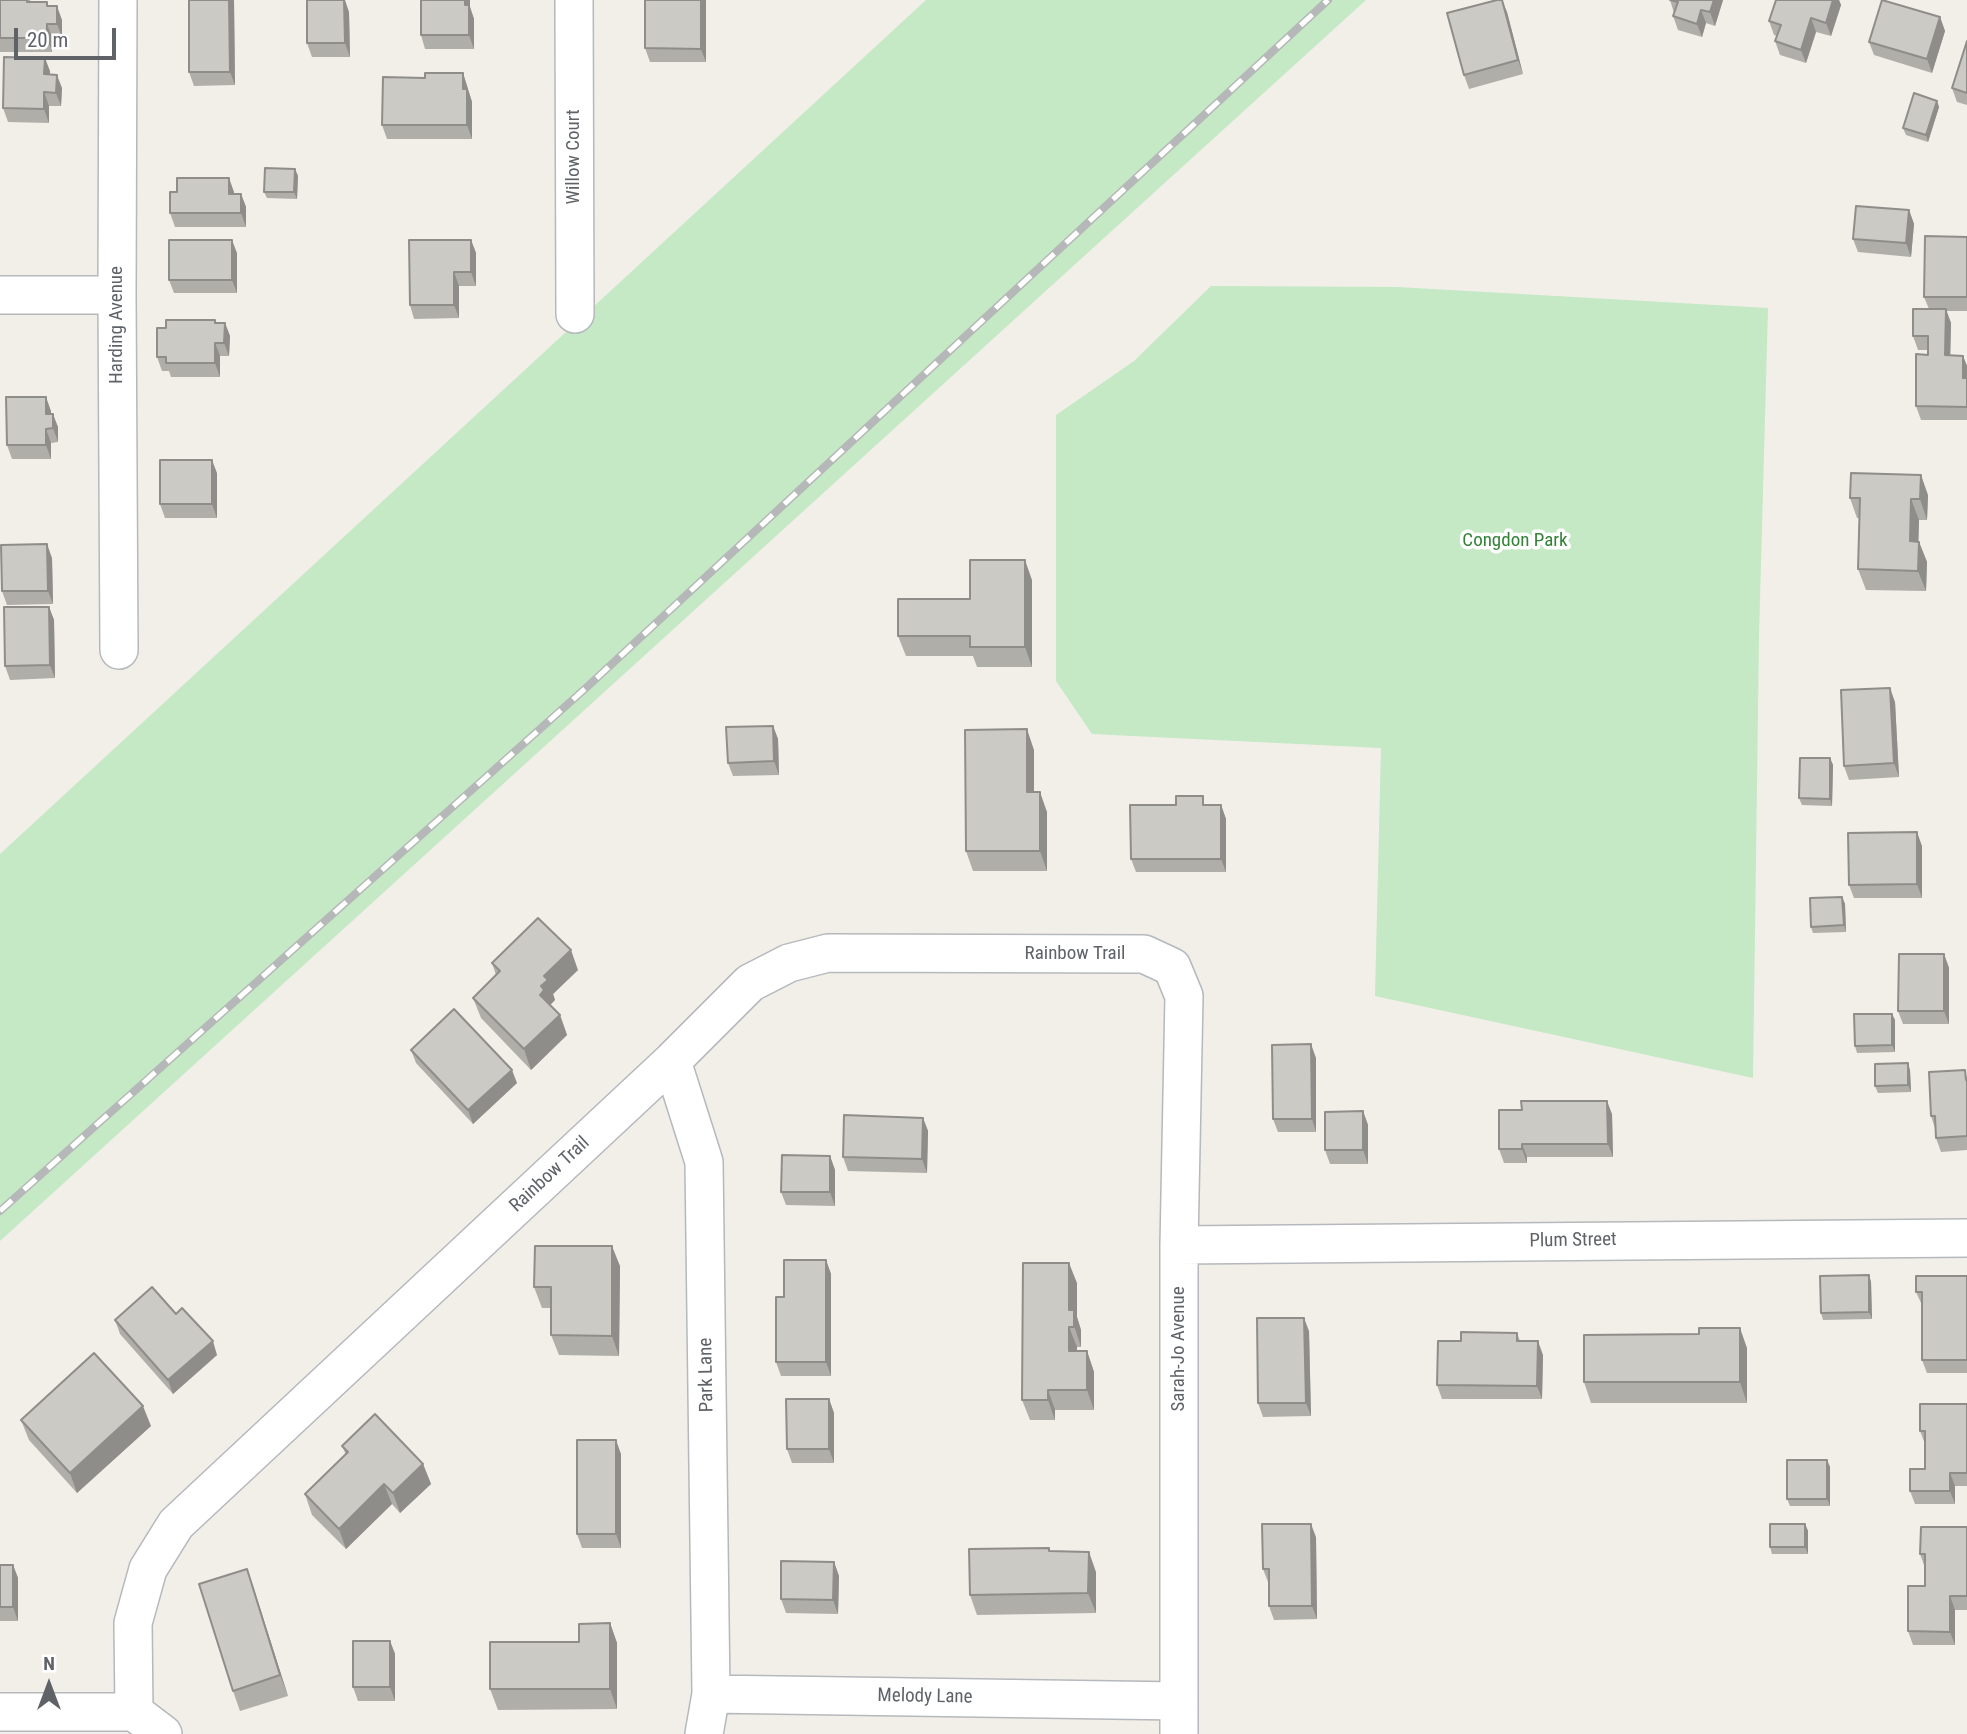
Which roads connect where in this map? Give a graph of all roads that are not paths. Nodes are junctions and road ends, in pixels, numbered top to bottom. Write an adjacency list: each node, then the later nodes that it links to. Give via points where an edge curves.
1 (118, 0): 4 (street, Harding Avenue)
2 (574, 0): 5 (street, Willow Court)
3 (0, 295): 4 (street)
4 (117, 295): 6 (street, Harding Avenue)
5 (575, 314)
6 (119, 650)
7 (1172, 967): 8 (street, Rainbow Trail, via 1144,954 828,953 789,963 750,983); 10 (street, Sarah-Jo Avenue, via 1184,996)
8 (672, 1061): 11 (street, Park Lane, via 704,1162); 13 (street, Rainbow Trail, via 176,1524 148,1569 133,1623)
9 (1967, 1238): 10 (street, Plum Street)
10 (1179, 1245): 14 (street, Sarah-Jo Avenue)
11 (712, 1694): 14 (street, Melody Lane); 16 (street)
12 (0, 1712): 13 (street)
13 (134, 1712): 15 (street)
14 (1179, 1717)
15 (163, 1734)
16 (704, 1734)

